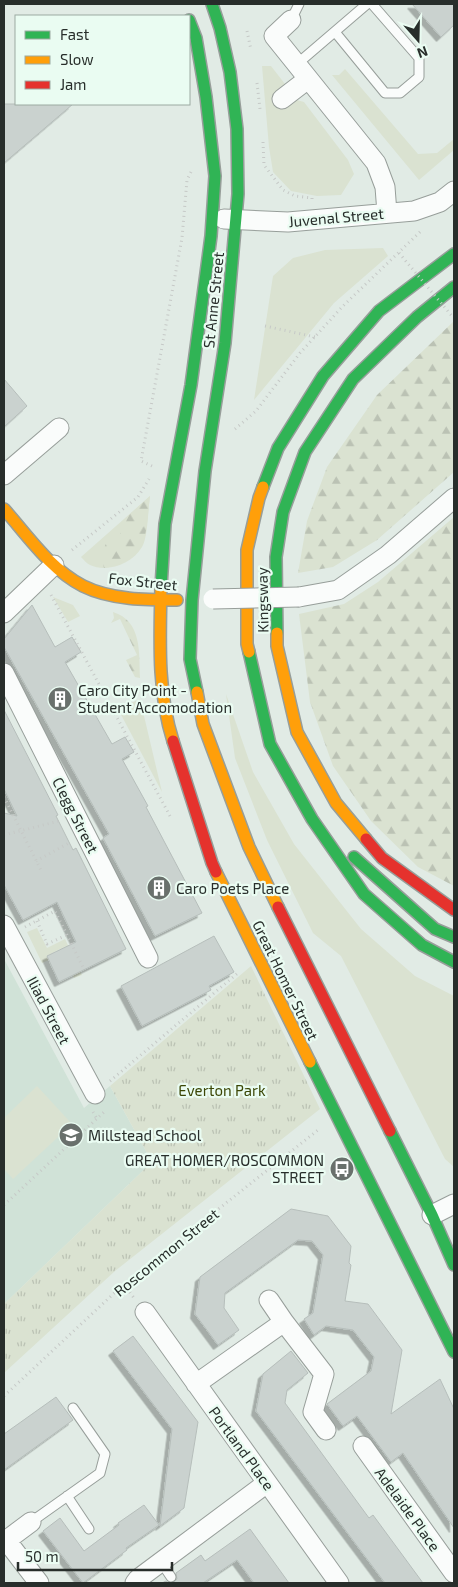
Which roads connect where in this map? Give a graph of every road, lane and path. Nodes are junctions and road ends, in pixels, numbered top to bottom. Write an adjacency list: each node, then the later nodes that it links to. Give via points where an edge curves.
1 (212, 4): 18 (main road, St Anne Street, via 230,72 237,129)
2 (367, 4): 7 (lane)
3 (372, 4): 7 (lane, via 419,58 419,77 400,93 385,93)
4 (295, 12): 9 (street, via 274,36)
5 (190, 23): 14 (main road, St Anne Street, via 196,38)
6 (246, 29): 8 (path)
7 (335, 32): 9 (lane)
8 (252, 57)
9 (302, 72): 11 (street); 16 (street, via 376,163 385,187)
10 (256, 76): 12 (path)
11 (282, 99)
12 (260, 112)
13 (262, 139): 19 (path, via 264,165 283,190 295,196 312,198)
14 (212, 150): 17 (main road, St Anne Street); 31 (path, via 192,168 187,180 182,238 141,461)
15 (454, 191): 16 (street, Juvenal Street, via 440,202 414,211)
16 (387, 212): 19 (street, Juvenal Street)
17 (212, 218): 18 (street, Juvenal Street); 32 (main road, St Anne Street, via 191,385)
18 (236, 220): 19 (street, Juvenal Street); 29 (main road, St Anne Street, via 225,343)
19 (312, 220)
20 (416, 228): 22 (path, via 425,227)
21 (454, 243): 24 (lane)
22 (399, 252): 26 (path, bridge); 28 (path)
23 (454, 254): 24 (main road, Kingsway)
24 (438, 266): 43 (main road, Kingsway, via 379,311 323,376 278,448 259,498 247,550 247,644 270,744)
25 (454, 287): 50 (main road, Kingsway, via 417,317 353,379 305,452 282,512 276,557 277,646 296,732 336,803 382,858)
26 (452, 316)
27 (265, 326): 28 (path)
28 (314, 337): 29 (path, via 256,411 234,430)
29 (212, 426): 38 (main road, St Anne Street)
30 (59, 428): 33 (street)
31 (156, 468): 32 (path); 36 (path, via 138,497)
32 (176, 468): 37 (main road, St Anne Street, via 165,524)
33 (4, 475)
34 (454, 498): 38 (street, bridge, via 388,555 338,590 299,597)
35 (4, 509): 36 (main road, Fox Street)
36 (54, 565): 37 (main road, Fox Street, via 83,586 105,594); 39 (street); 41 (path, via 51,596)
37 (160, 600): 38 (main road, Fox Street); 55 (main road, Great Homer Street, via 159,666 169,730 212,862)
38 (192, 600): 64 (main road, Great Homer Street, via 190,659 203,724 249,847)
39 (4, 613)
40 (4, 673): 56 (street, Clegg Street)
41 (159, 794)
42 (4, 797): 45 (path)
43 (312, 819): 54 (main road, via 435,929); 57 (main road, via 364,894 422,945)
44 (62, 820): 45 (path)
45 (21, 831): 46 (path); 48 (path)
46 (4, 835)
47 (73, 841): 48 (path)
48 (36, 860): 49 (path)
49 (42, 872)
50 (454, 910)
51 (37, 921): 52 (path); 53 (path, via 47,944); 53 (path, via 55,911)
52 (7, 930): 59 (street, Iliad Street)
53 (67, 935): 58 (path)
54 (454, 937)
55 (257, 957): 59 (path); 61 (main road, Great Homer Street)
56 (148, 958)
57 (454, 962)
58 (84, 969)
59 (95, 1094)
60 (104, 1112): 63 (path)
61 (336, 1116): 69 (main road, Great Homer Street); 71 (path, Roscommon Street, via 124,1284)
62 (454, 1204): 64 (street)
63 (4, 1205)
64 (432, 1215): 65 (main road, Great Homer Street)
65 (454, 1266)
66 (269, 1300): 68 (street)
67 (145, 1312): 70 (street, Portland Place)
68 (284, 1322): 70 (street); 73 (street, via 324,1374 313,1412)
69 (454, 1352)
70 (196, 1384): 75 (street, Portland Place)
71 (4, 1396)
72 (73, 1408): 76 (lane, via 105,1454 100,1473)
73 (326, 1430)
74 (363, 1446): 80 (street, Adelaide Place)
75 (267, 1483): 82 (street, via 166,1570); 83 (street, Portland Place)
76 (67, 1496): 77 (lane); 78 (lane)
77 (31, 1522): 79 (street)
78 (89, 1529)
79 (5, 1541): 81 (street)
80 (454, 1573)
81 (40, 1583)
82 (134, 1583)
83 (339, 1583)

